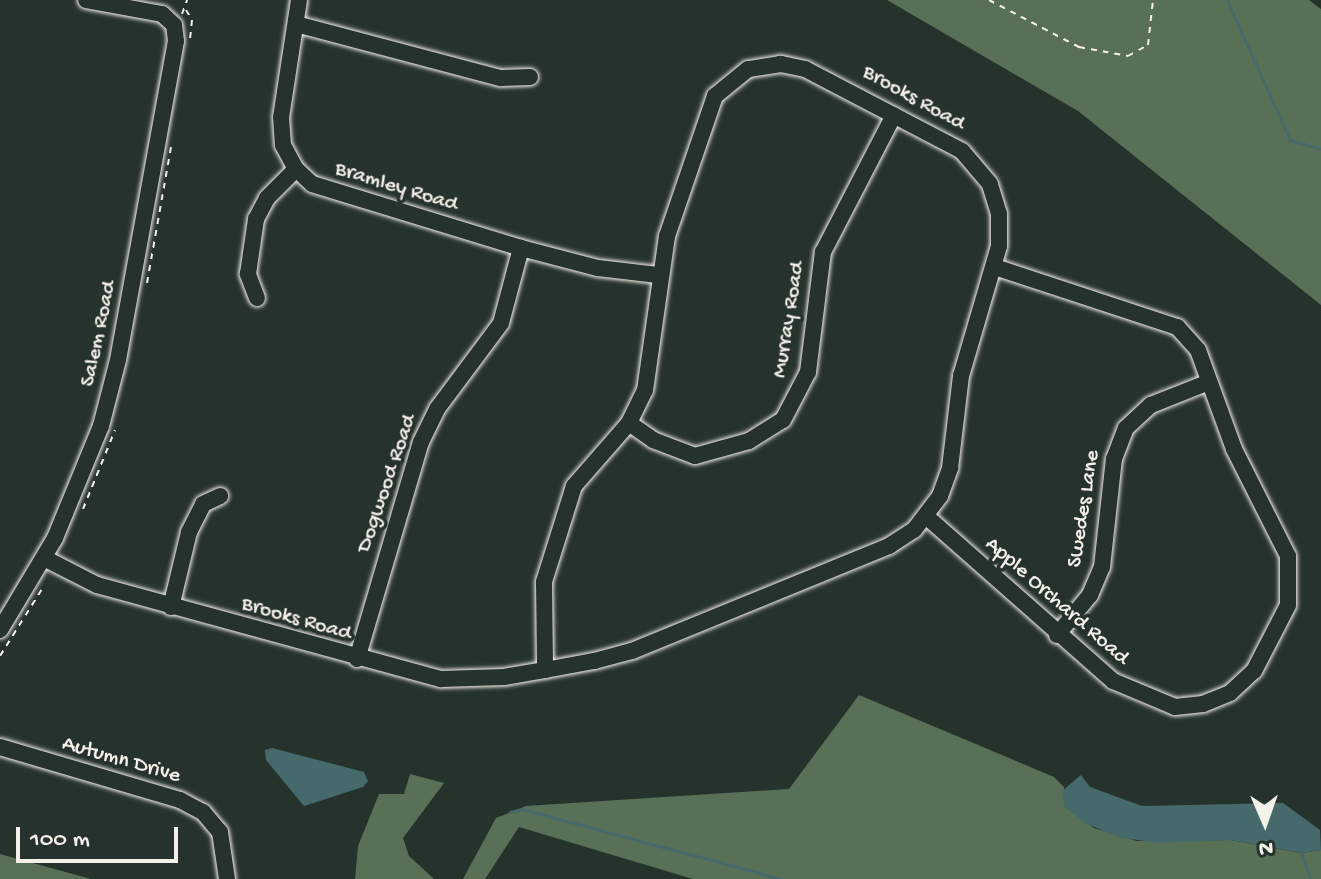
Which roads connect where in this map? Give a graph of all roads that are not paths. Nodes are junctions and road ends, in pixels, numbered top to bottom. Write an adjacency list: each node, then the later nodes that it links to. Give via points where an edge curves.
1 (86, 0): 15 (street, Salem Road, via 162,14 174,25 176,41 111,393 81,482)
2 (299, 0): 3 (street)
3 (296, 24): 4 (street, via 501,78); 6 (street, via 281,117 283,145)
4 (530, 77)
5 (894, 115): 8 (street, Brooks Road, via 962,151 982,171 999,214); 9 (street, Brooks Road, via 805,69 769,64 739,74 715,96 703,118); 12 (street, Murray Road, via 823,252 808,372 783,420 749,441 695,456 653,440)
6 (296, 169): 7 (street, Bramley Road, via 325,190); 10 (street, via 267,198 256,219 248,274)
7 (521, 248): 9 (street, Bramley Road, via 598,268); 19 (street, Dogwood Road, via 501,323 437,409 421,442)
8 (994, 267): 11 (street, Apple Orchard Road, via 1177,327 1198,350); 14 (street, Brooks Road, via 961,376 950,468)
9 (658, 275): 12 (street, Brooks Road, via 650,375)
10 (257, 298)
11 (1209, 382): 18 (street, Swedes Lane, via 1151,405 1126,428 1114,459 1102,567 1090,595); 18 (street, Apple Orchard Road, via 1234,449 1288,556 1288,605 1264,655 1230,693 1175,707 1113,681)
12 (629, 423): 20 (street, Brooks Road, via 574,486 544,582)
13 (220, 496): 16 (street, via 203,504 189,532)
14 (927, 517): 18 (street, Apple Orchard Road); 20 (street, Brooks Road, via 889,546 826,574 632,651)
15 (44, 558): 16 (street, Brooks Road, via 97,585); 17 (street, Salem Road)
16 (171, 607): 19 (street, Brooks Road)
17 (0, 630)
18 (1057, 635)
19 (357, 659): 20 (street, Brooks Road, via 441,679)
20 (545, 670)
21 (0, 747): 22 (street, Autumn Drive, via 180,800 203,812 220,832)
22 (227, 879)

